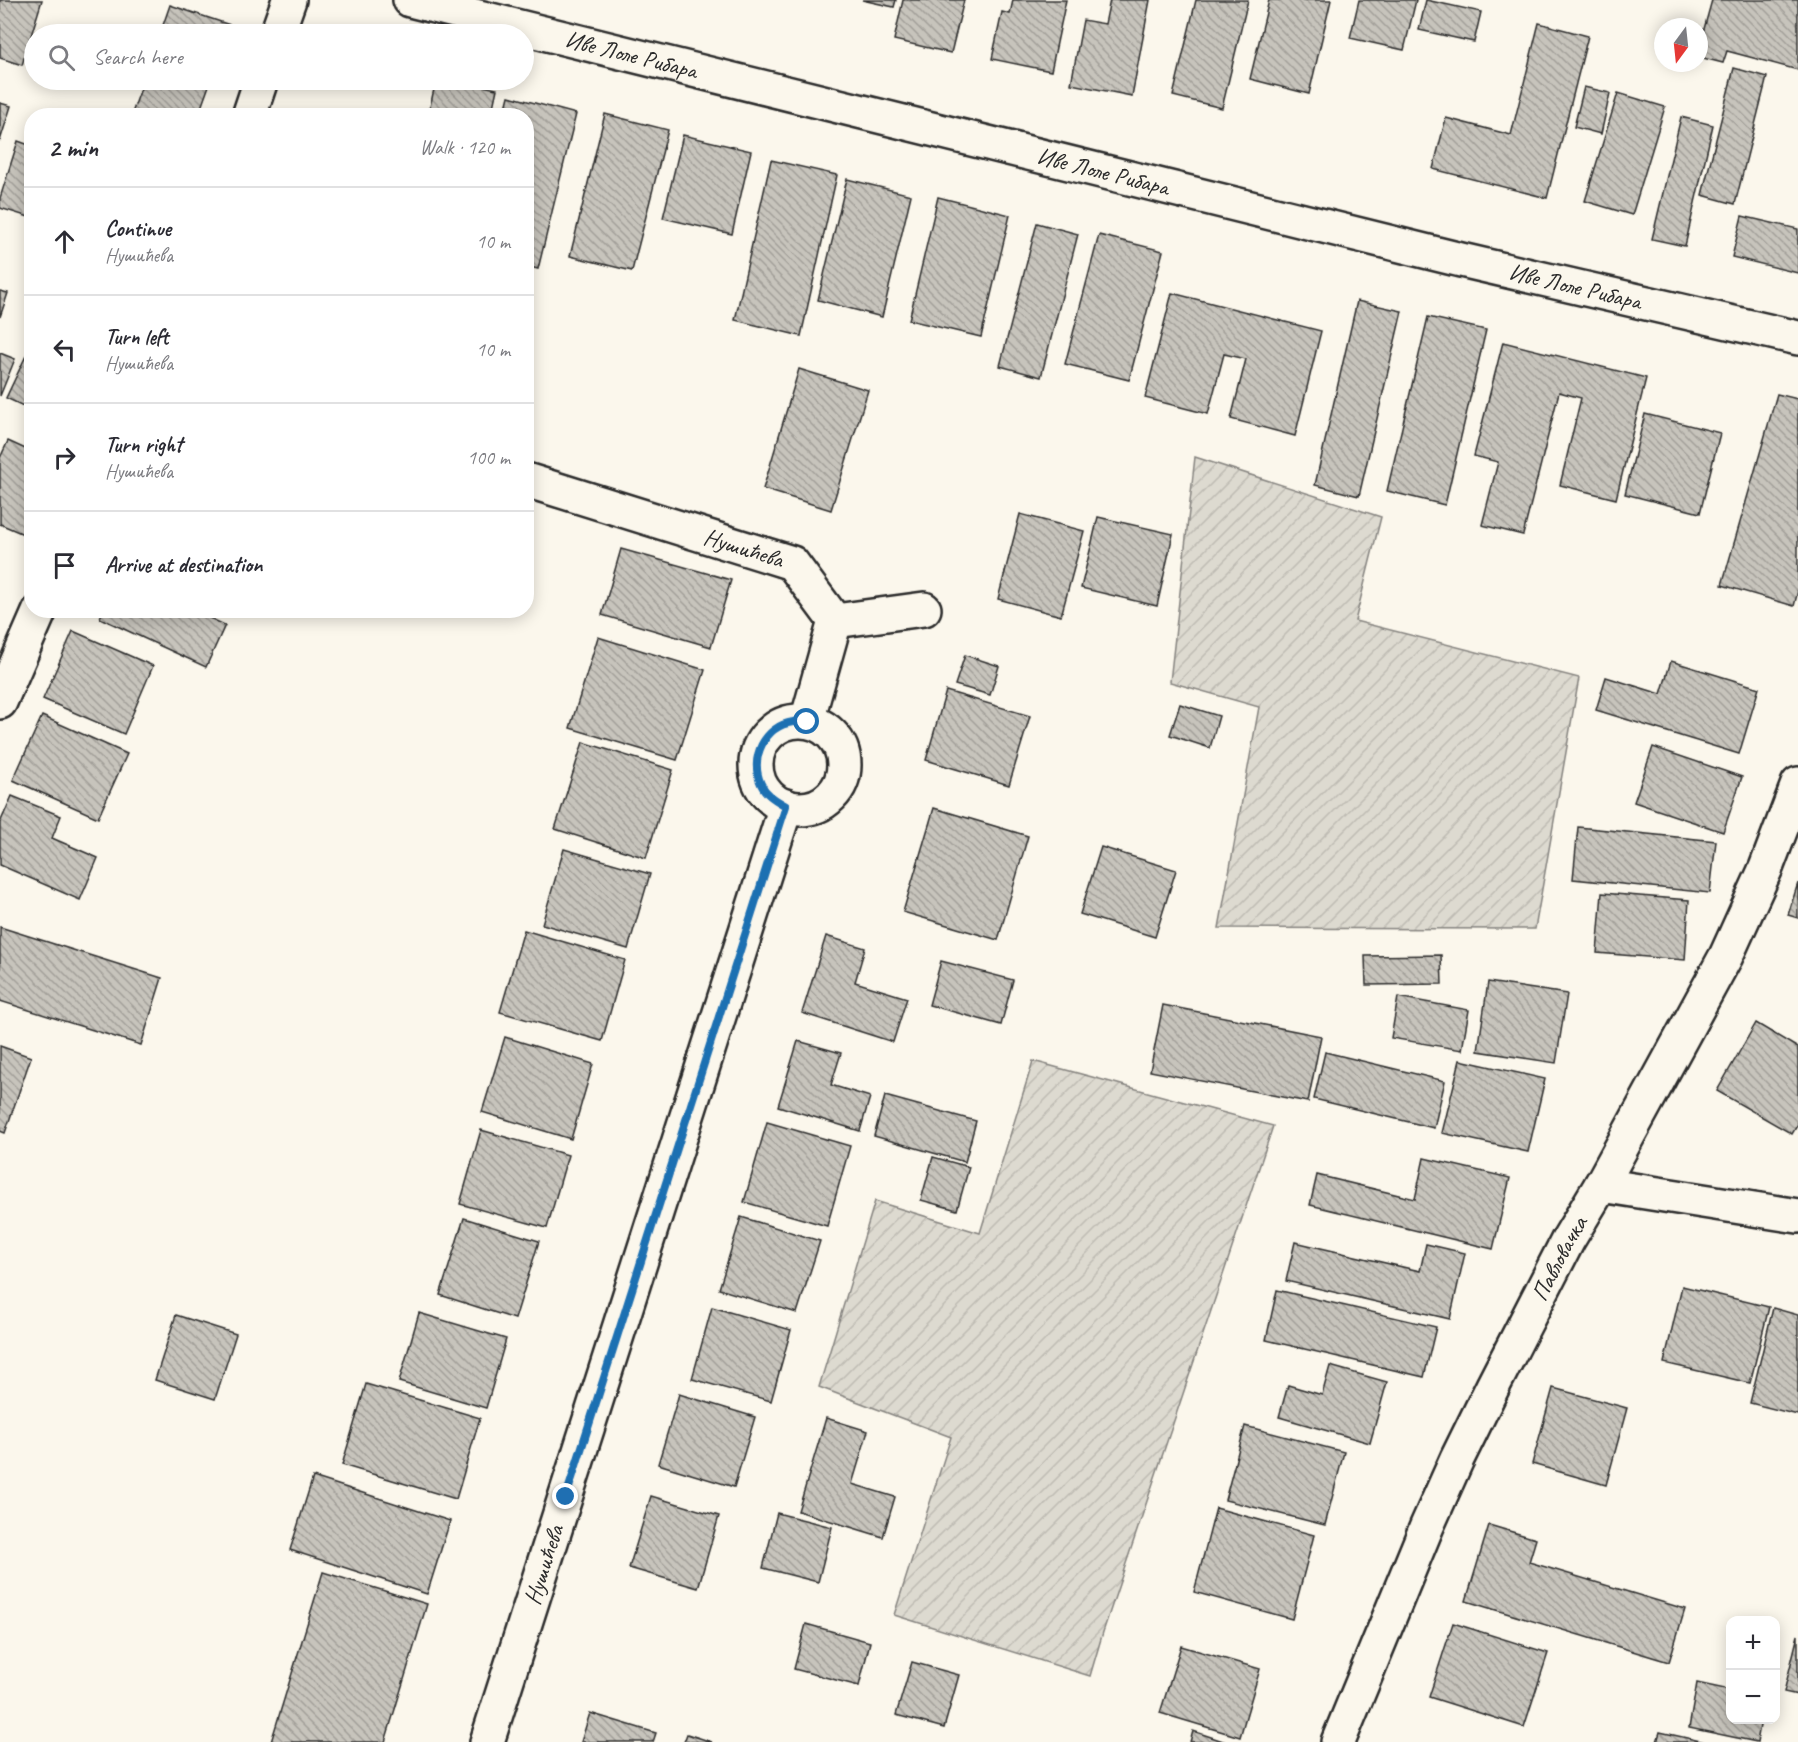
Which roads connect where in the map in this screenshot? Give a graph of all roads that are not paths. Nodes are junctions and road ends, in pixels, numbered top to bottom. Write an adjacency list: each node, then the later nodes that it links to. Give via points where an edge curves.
1 (290, 0): 3 (street)
2 (410, 0): 4 (street, Иве Лоле Рибара)
3 (281, 24)
4 (507, 24)
5 (534, 31): 8 (street, Иве Лоле Рибара, via 1461,260)
6 (258, 90): 7 (street)
7 (252, 108)
8 (1798, 339)
9 (534, 482): 12 (street, Нушићева, via 792,563)
10 (924, 609): 12 (street)
11 (37, 618): 13 (street)
12 (835, 621): 14 (street)
13 (0, 702)
14 (807, 722): 16 (street, via 791,722 776,728 764,739 758,753 756,769 761,785); 16 (street, via 823,726 835,737 843,752 844,767 831,796 817,805)
15 (1798, 784): 17 (street, Павловачка, via 1726,956)
16 (786, 806): 19 (street, Нушићева)
17 (1601, 1185): 18 (street); 20 (street, Павловачка, via 1563,1250 1457,1459)
18 (1798, 1216)
19 (487, 1742)
20 (1338, 1742)

